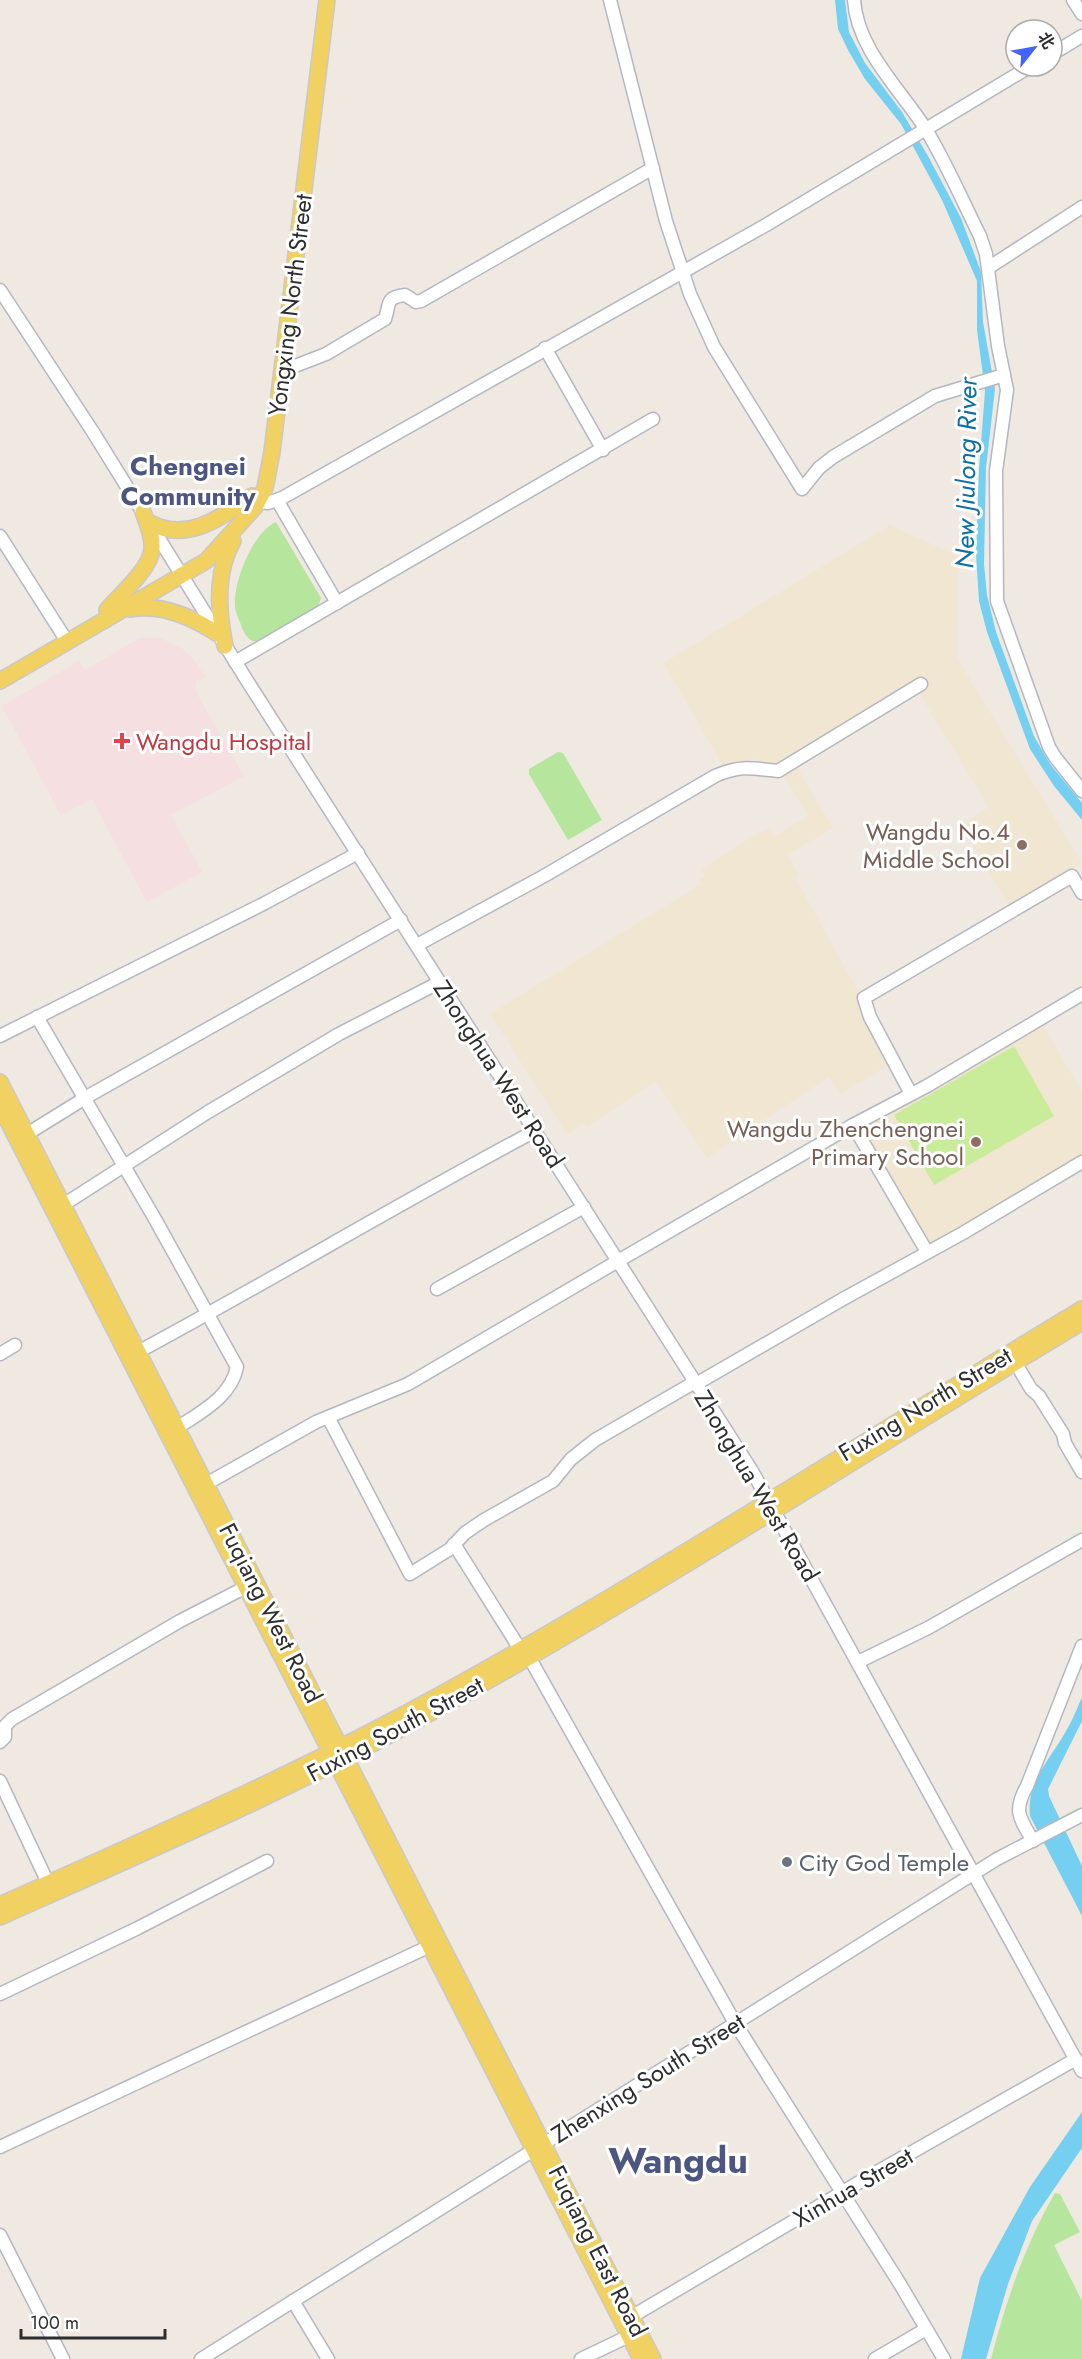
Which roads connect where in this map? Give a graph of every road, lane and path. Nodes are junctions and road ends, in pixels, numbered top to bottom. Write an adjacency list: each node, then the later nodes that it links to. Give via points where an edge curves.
1 (318, 0): 21 (main road, Yongxing North Street)
2 (327, 0): 17 (main road, Yongxing North Street)
3 (610, 0): 11 (street)
4 (854, 0): 10 (street, via 855,14 867,44)
5 (1073, 0): 6 (street)
6 (1082, 14)
7 (1082, 36): 8 (street)
8 (1064, 47)
9 (1011, 78): 10 (street)
10 (926, 129): 13 (street, via 980,236); 14 (street)
11 (653, 168): 14 (street); 17 (street, via 421,301 405,295 395,297 388,304 385,319 326,354)
12 (1082, 207): 13 (street)
13 (988, 268): 18 (street)
14 (682, 272): 16 (street); 18 (street, via 714,347 802,489 833,457 935,396)
15 (0, 290): 23 (street, Zhonghua West Road)
16 (545, 348): 20 (street); 22 (street)
17 (282, 371): 21 (main road, Yongxing North Street, via 268,476)
18 (1004, 375): 36 (street, via 1007,390 996,471 997,601 1049,747)
19 (653, 419): 20 (street)
20 (603, 450): 27 (street)
21 (255, 499): 22 (street, via 268,503); 23 (main road, via 192,529 167,531); 24 (main road, Yongxing North Street); 26 (main road, Yongxing North Street)
22 (277, 500): 27 (street)
23 (146, 517): 26 (street, Zhonghua West Road); 28 (main road, via 150,557)
24 (244, 521): 26 (main road, Yongxing North Street, via 206,561); 31 (main road, via 223,563)
25 (0, 536): 30 (street)
26 (180, 572): 28 (main road); 29 (main road); 31 (street, Zhonghua West Road)
27 (337, 603): 32 (street)
28 (107, 610): 30 (main road)
29 (122, 611): 31 (main road, via 152,607 168,610 201,623); 34 (main road)
30 (63, 635): 33 (main road)
31 (222, 640): 32 (street, Zhonghua West Road)
32 (236, 662): 37 (street, Zhonghua West Road)
33 (0, 671)
34 (0, 681)
35 (921, 684): 40 (street, via 778,771 753,767 715,776)
36 (1082, 791)
37 (358, 853): 39 (street, Zhonghua West Road); 43 (street)
38 (1082, 893): 46 (street, via 1072,876 864,999)
39 (401, 920): 40 (street, Zhonghua West Road); 47 (street)
40 (417, 945): 41 (street, Zhonghua West Road)
41 (440, 982): 50 (street, Zhonghua West Road); 53 (street, via 333,1038)
42 (1082, 994): 46 (street)
43 (37, 1017): 44 (street); 47 (street)
44 (0, 1036)
45 (0, 1082): 51 (main road, Fuqiang West Road)
46 (911, 1094): 49 (street)
47 (85, 1098): 51 (street); 53 (street)
48 (0, 1106): 74 (main road, Fuqiang West Road)
49 (853, 1125): 56 (street); 57 (street)
50 (535, 1131): 55 (street, Zhonghua West Road); 60 (street, via 443,1179)
51 (27, 1134): 54 (main road, Fuqiang West Road)
52 (1082, 1162): 56 (street)
53 (124, 1166): 54 (street); 60 (street)
54 (63, 1205): 63 (main road, Fuqiang West Road)
55 (584, 1207): 57 (street, Zhonghua West Road); 58 (street)
56 (927, 1252): 66 (street)
57 (618, 1261): 66 (street, Zhonghua West Road); 67 (street, via 408,1384)
58 (438, 1290)
59 (1082, 1309): 71 (main road, Fuxing North Street)
60 (208, 1314): 63 (street); 68 (street, via 237,1367 234,1381 211,1405)
61 (1082, 1322): 65 (main road, Fuxing North Street)
62 (15, 1345): 64 (street)
63 (138, 1352): 68 (main road, Fuqiang West Road)
64 (0, 1354)
65 (1015, 1362): 69 (street, via 1063,1434); 71 (main road, Fuxing North Street)
66 (696, 1383): 71 (street, Zhonghua West Road); 73 (street, via 580,1450 553,1481 474,1526)
67 (328, 1417): 70 (street); 73 (street, via 410,1574)
68 (177, 1428): 70 (main road, Fuqiang West Road)
69 (1082, 1472)
70 (206, 1484): 79 (main road, Fuqiang West Road)
71 (771, 1504): 76 (main road, Fuxing South Street); 77 (street, Zhonghua West Road)
72 (1082, 1540): 77 (street, via 928,1628)
73 (454, 1544): 76 (street)
74 (246, 1587): 78 (street, via 12,1719); 79 (main road, Fuqiang West Road)
75 (1082, 1646): 82 (street, via 1018,1803 1020,1818)
76 (524, 1653): 79 (main road, Fuxing South Street, via 412,1710); 90 (street)
77 (858, 1662): 84 (street, Zhonghua West Road)
78 (0, 1742)
79 (338, 1754): 85 (main road, Fuxing South Street); 87 (main road, Fuxing South Street, via 210,1822); 88 (main road, Fuqiang West Road); 93 (main road, Fuqiang West Road)
80 (0, 1781): 85 (street)
81 (1082, 1815): 82 (street, Zhenxing South Street)
82 (1035, 1840): 84 (street, Zhenxing South Street)
83 (267, 1860): 89 (street)
84 (973, 1874): 90 (street, Zhenxing South Street); 91 (street, Zhonghua West Road)
85 (48, 1883): 86 (main road, Fuxing South Street)
86 (0, 1905)
87 (0, 1917)
88 (430, 1946): 93 (main road, Fuqiang West Road); 94 (street)
89 (0, 1994)
90 (735, 2023): 93 (street, Zhenxing South Street); 95 (street)
91 (1076, 2059): 92 (street, Zhonghua West Road); 95 (street, Xinhua Street)
92 (1082, 2071)
93 (538, 2146): 97 (street, Zhenxing South Street); 98 (main road, Fuqiang East Road); 100 (main road, Fuqiang East Road)
94 (0, 2147)
95 (842, 2193): 98 (street, Xinhua Street); 99 (street)
96 (0, 2235): 101 (street)
97 (293, 2301): 102 (street, Zhenxing South Street); 103 (street)
98 (631, 2317): 106 (main road, Fuqiang East Road)
99 (926, 2330): 107 (street); 108 (street)
100 (629, 2336): 104 (street); 105 (main road, Fuqiang East Road)
101 (63, 2359)
102 (201, 2359)
103 (328, 2359)
104 (581, 2359)
105 (641, 2359)
106 (653, 2359)
107 (875, 2359)
108 (944, 2359)

